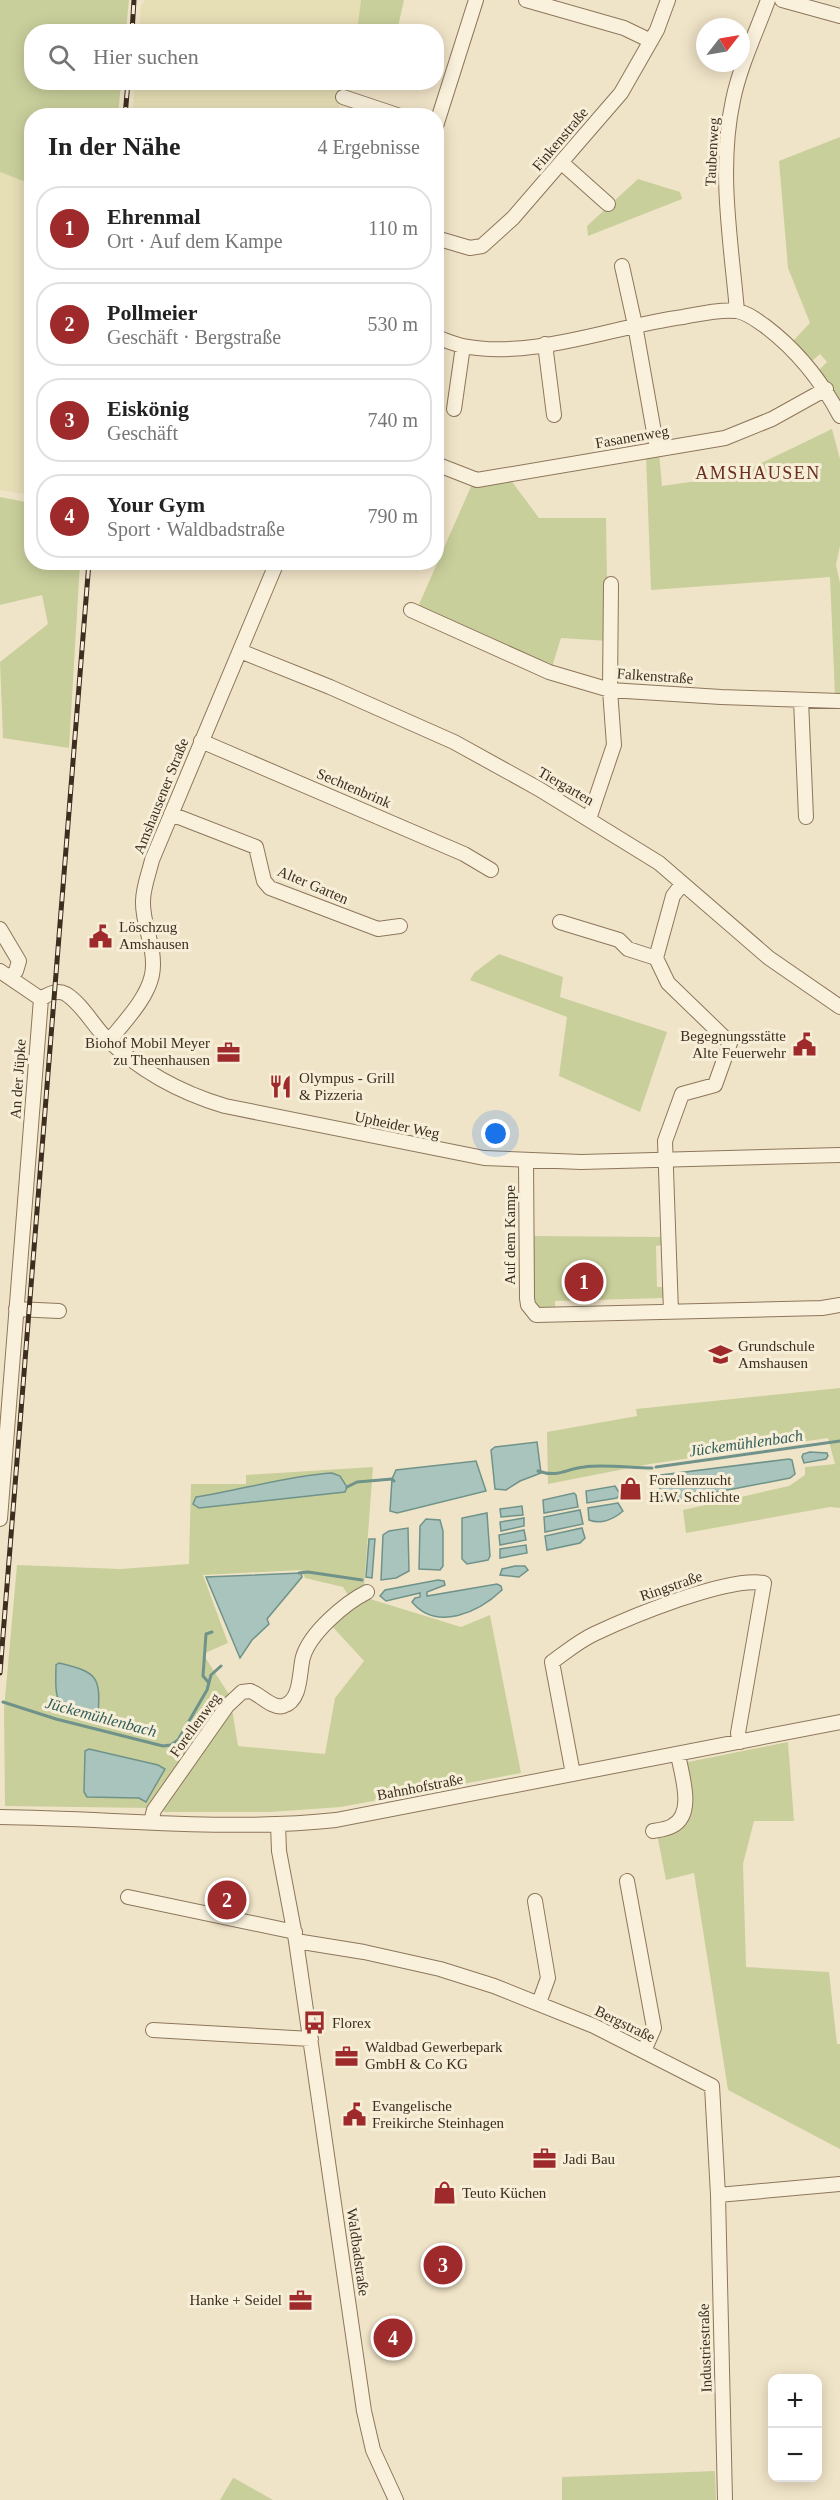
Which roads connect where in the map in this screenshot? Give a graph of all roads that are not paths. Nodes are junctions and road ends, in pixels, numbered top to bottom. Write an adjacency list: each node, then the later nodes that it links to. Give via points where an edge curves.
1 (476, 0): 10 (street)
2 (526, 0): 7 (street, via 624,28)
3 (668, 0): 7 (street, Finkenstraße)
4 (768, 0): 15 (street, Taubenweg, via 733,98 726,139 725,179)
5 (782, 0): 6 (street)
6 (834, 10)
7 (651, 41): 11 (street, Finkenstraße, via 621,93)
8 (343, 97): 9 (street)
9 (376, 108)
10 (442, 108)
11 (562, 163): 12 (street); 13 (street, Finkenstraße, via 482,246 470,248)
12 (608, 204)
13 (444, 240)
14 (622, 266): 16 (street)
15 (736, 311): 16 (street); 20 (street, via 751,316 780,338)
16 (635, 326): 18 (street); 24 (street)
17 (444, 340): 19 (street)
18 (545, 344): 19 (street); 22 (street)
19 (463, 346): 21 (street)
20 (826, 389): 23 (street); 24 (street, Fasanenweg, via 772,419 724,438)
21 (454, 409)
22 (554, 415)
23 (840, 416)
24 (657, 449): 25 (street, Fasanenweg, via 477,480)
25 (444, 467)
26 (274, 570): 29 (street, Amshausener Straße)
27 (611, 584): 30 (street)
28 (411, 610): 30 (street, Falkenstraße, via 549,672)
29 (240, 651): 33 (street, Amshausener Straße); 36 (street, Tiergarten, via 454,742)
30 (610, 690): 31 (street, Falkenstraße); 36 (street, via 614,745)
31 (801, 700): 32 (street, Falkenstraße); 35 (street)
32 (840, 700)
33 (201, 741): 34 (street, Amshausener Straße); 37 (street, Sechtenbrink, via 464,854)
34 (171, 814): 40 (street, Alter Garten, via 256,847 264,881 270,888 378,930); 46 (street, Amshausener Straße, via 152,860 143,900 152,942 152,976)
35 (806, 817)
36 (589, 819): 38 (street, Tiergarten, via 659,863)
37 (491, 870)
38 (682, 884): 42 (street, via 673,896); 45 (street, Tiergarten, via 768,958)
39 (560, 922): 42 (street, via 619,939 628,949)
40 (400, 926)
41 (0, 929): 43 (street, via 19,961 16,971)
42 (656, 958): 48 (street, via 668,983 730,1043 715,1085 682,1094 665,1141)
43 (5, 975): 44 (street)
44 (41, 999): 46 (street, Upheider Weg, via 55,992 66,994); 51 (street, An der Jüpke)
45 (840, 1007)
46 (109, 1041): 49 (street, Upheider Weg, via 173,1087 225,1106 452,1153)
47 (840, 1155): 48 (street, Upheider Weg)
48 (666, 1160): 49 (street, Upheider Weg); 53 (street)
49 (526, 1161): 53 (street, Auf dem Kampe, via 527,1298 531,1311 543,1316)
50 (840, 1305): 53 (street, Auf dem Kampe)
51 (16, 1309): 52 (street); 54 (street, An der Jüpke)
52 (59, 1311)
53 (671, 1312)
54 (7, 1347): 55 (street, An der Jüpke)
55 (0, 1520)
56 (367, 1592): 62 (street, Forellenweg, via 352,1599 313,1640 303,1656 298,1688 287,1704 274,1705 250,1691 238,1694 154,1810)
57 (840, 1722): 58 (street, Bahnhofstraße)
58 (740, 1742): 59 (street, Bahnhofstraße); 60 (street, Ringstraße, via 738,1733 764,1582 752,1580 652,1609 592,1635 552,1662)
59 (678, 1754): 60 (street, Bahnhofstraße); 64 (street, via 686,1802 684,1814 674,1826)
60 (573, 1774): 63 (street, Bahnhofstraße, via 343,1818)
61 (0, 1818): 62 (street, Bahnhofstraße)
62 (151, 1822): 63 (street, Bahnhofstraße)
63 (278, 1824): 68 (street, Waldbadstraße, via 279,1851)
64 (653, 1831)
65 (627, 1881): 72 (street, via 654,2028)
66 (128, 1897): 68 (street, Bergstraße)
67 (535, 1901): 69 (street, via 548,1978)
68 (296, 1936): 69 (street, Bergstraße, via 440,1969); 71 (street, Waldbadstraße)
69 (539, 2003): 72 (street, Bergstraße)
70 (153, 2030): 71 (street)
71 (311, 2039): 75 (street, Waldbadstraße, via 364,2411 374,2450)
72 (644, 2051): 74 (street, Bergstraße, via 712,2085)
73 (840, 2184): 74 (street)
74 (718, 2195): 76 (street, Industriestraße)
75 (396, 2500)
76 (725, 2500)

